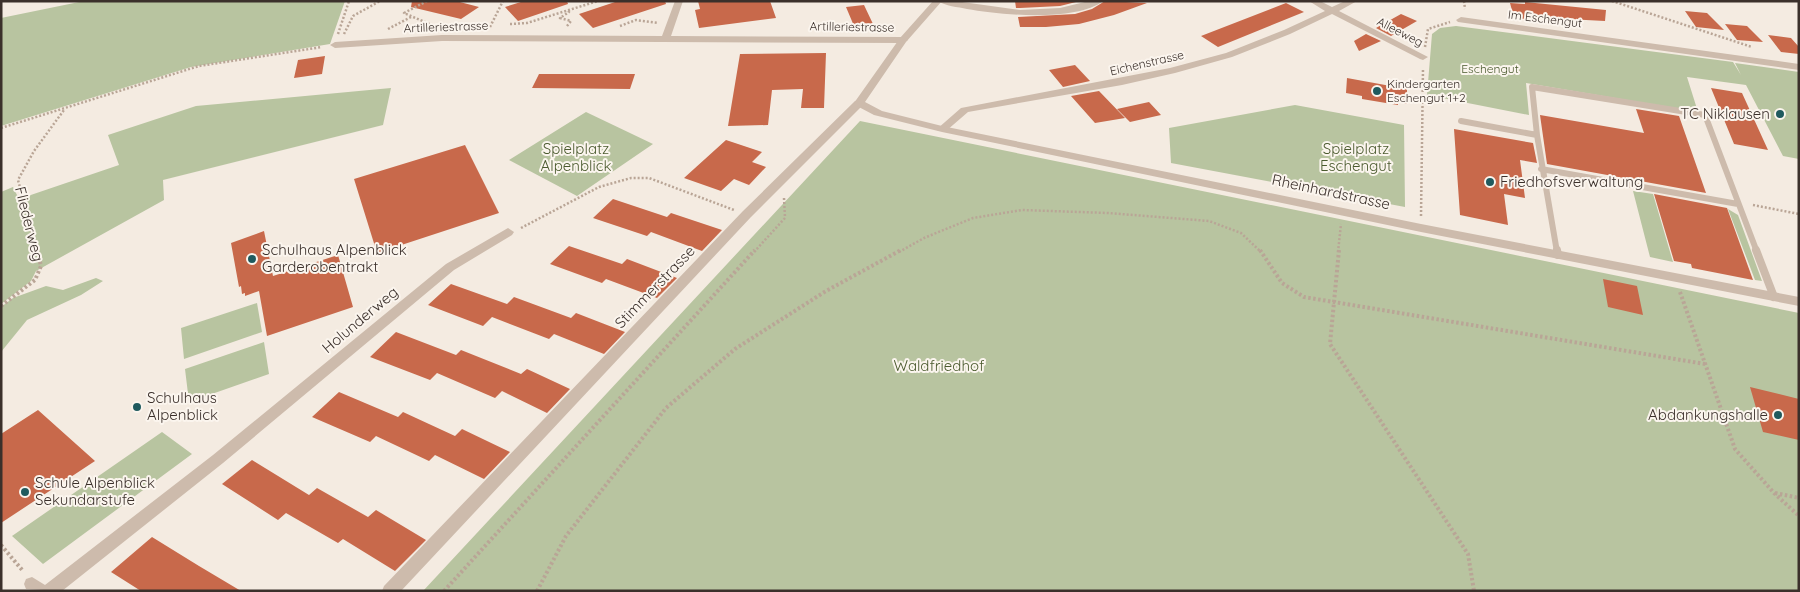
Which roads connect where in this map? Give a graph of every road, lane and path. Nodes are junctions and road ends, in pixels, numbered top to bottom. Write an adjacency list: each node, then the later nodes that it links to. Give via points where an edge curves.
1 (349, 1): 23 (path)
2 (380, 1): 22 (path, via 353,16 344,35)
3 (427, 1): 20 (path, via 404,14 434,25)
4 (503, 1): 17 (path, via 488,31)
5 (598, 1): 13 (path)
6 (679, 1): 19 (street)
7 (938, 1): 21 (street, Stimmerstrasse)
8 (942, 1): 9 (street, via 1008,12 1037,13 1066,10)
9 (1099, 1)
10 (1313, 1): 14 (street, Alleeweg)
11 (1353, 1): 14 (street, Eichenstrasse)
12 (1612, 1): 24 (path)
13 (568, 9): 16 (path, via 527,23); 18 (path, via 569,12 560,18 571,21)
14 (1333, 12): 25 (street, Alleeweg); 31 (street, Eichenstrasse, via 1229,55 1172,72 965,110)
15 (1461, 20): 25 (path, via 1428,29); 26 (street, Im Eschengut)
16 (502, 25)
17 (495, 28)
18 (565, 38): 19 (street, Artilleriestrasse); 20 (street, Artilleriestrasse)
19 (666, 38): 21 (street, Artilleriestrasse)
20 (436, 39): 22 (street, Artilleriestrasse)
21 (903, 40): 27 (street, Stimmerstrasse)
22 (346, 44): 23 (street, Artilleriestrasse)
23 (335, 45): 28 (path, via 198,66)
24 (1752, 47)
25 (1423, 57): 39 (path)
26 (1799, 66)
27 (859, 103): 31 (street, Rheinhardstrasse, via 878,113); 34 (street, Stimmerstrasse)
28 (65, 108): 30 (path); 46 (path, Fliederweg, via 18,180 42,266 35,280)
29 (1461, 121): 32 (lane)
30 (1, 128)
31 (942, 129): 37 (street, Rheinhardstrasse)
32 (1537, 135): 33 (lane); 35 (lane, via 1532,87 1704,115)
33 (1541, 169): 35 (lane); 41 (lane)
34 (782, 180): 54 (street, Stimmerstrasse); 55 (path, via 785,218)
35 (1738, 203): 38 (path); 43 (lane)
36 (731, 209): 40 (path, via 650,178 623,178)
37 (1342, 211): 39 (street, Rheinhardstrasse); 45 (path)
38 (1799, 214)
39 (1422, 228): 41 (street, Rheinhardstrasse)
40 (508, 232): 53 (street, Holunderweg, via 450,267 218,459)
41 (1558, 254): 42 (street, Rheinhardstrasse)
42 (1675, 277): 43 (street, Rheinhardstrasse); 47 (path)
43 (1774, 297): 44 (street, Rheinhardstrasse)
44 (1799, 302)
45 (1333, 304): 47 (path); 56 (path, via 1304,297 1282,283 1258,246 1241,233 1209,221 1022,210 973,218 924,238 834,286 735,349 666,408 566,536); 57 (path, via 1330,344 1468,554)
46 (1, 306)
47 (1705, 364): 48 (path, via 1735,449)
48 (1774, 493): 49 (path); 50 (path)
49 (1799, 498)
50 (1799, 516)
51 (1, 545): 52 (path)
52 (36, 587)
53 (49, 591)
54 (390, 591)
55 (444, 591)
56 (537, 591)
57 (1474, 591)

